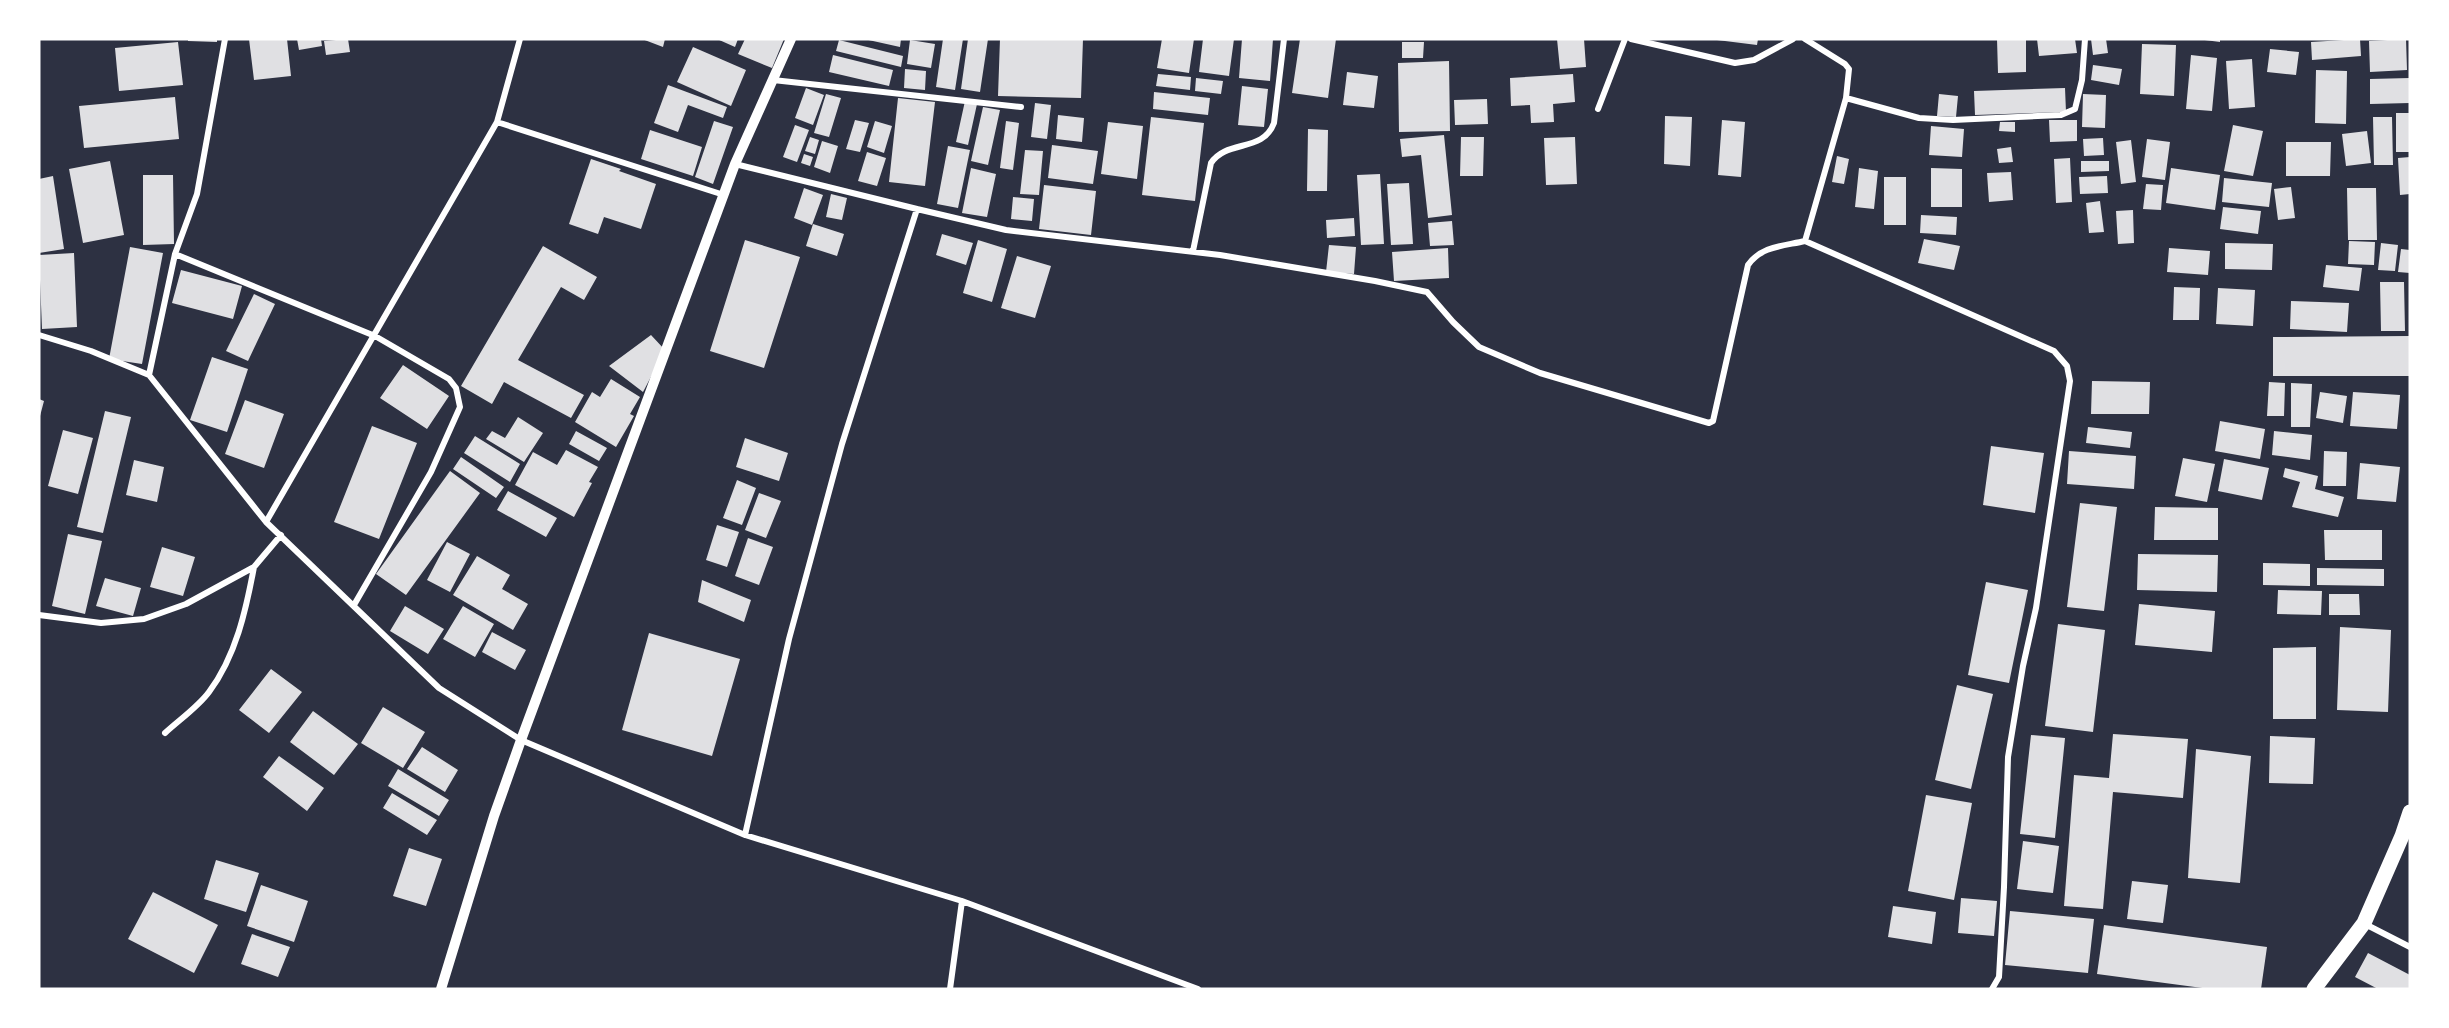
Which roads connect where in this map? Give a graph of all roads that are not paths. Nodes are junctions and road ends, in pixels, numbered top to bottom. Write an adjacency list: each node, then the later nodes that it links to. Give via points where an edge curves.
1 (225, 39): 20 (street, via 197,194)
2 (520, 39): 14 (street)
3 (791, 39): 10 (street)
4 (1284, 39): 19 (street, via 1271,132 1264,139 1216,155)
5 (1625, 39): 13 (street)
6 (1631, 39): 7 (street, via 1735,63 1754,60)
7 (1793, 39)
8 (1805, 39): 11 (street, via 1849,69)
9 (2085, 39): 11 (street, via 2079,98 2075,109 2061,115 1919,118)
10 (773, 80): 12 (street); 15 (street)
11 (1846, 98): 18 (street)
12 (1022, 107)
13 (1598, 109)
14 (497, 122): 16 (street); 22 (street)
15 (735, 164): 16 (street); 17 (street)
16 (725, 195): 30 (street)
17 (917, 209): 19 (street, via 1006,230); 32 (street, via 842,444 789,639)
18 (1805, 241): 19 (street, via 1763,250 1748,265 1713,421 1709,423 1540,373 1479,347 1427,292); 39 (street, via 2054,351 2067,366 2070,381 2036,608 2008,757 1999,977)
19 (1193, 251)
20 (175, 254): 22 (street); 23 (street)
21 (39, 335): 23 (street)
22 (375, 336): 24 (street); 27 (street, via 449,379 456,388 460,407 431,472)
23 (149, 375): 24 (street)
24 (266, 522): 25 (street)
25 (281, 535): 26 (street); 27 (street)
26 (254, 567): 28 (street, via 186,604 144,619 101,623); 29 (street, via 247,608 225,668 208,694)
27 (354, 605): 30 (street, via 440,688)
28 (39, 615)
29 (165, 733)
30 (521, 740): 32 (street); 36 (street)
31 (2410, 812): 34 (main road)
32 (745, 835): 33 (street)
33 (962, 901): 37 (street); 38 (street)
34 (2364, 923): 35 (street); 40 (main road)
35 (2410, 947)
36 (441, 989)
37 (950, 989)
38 (1198, 989)
39 (1992, 989)
40 (2314, 989)

